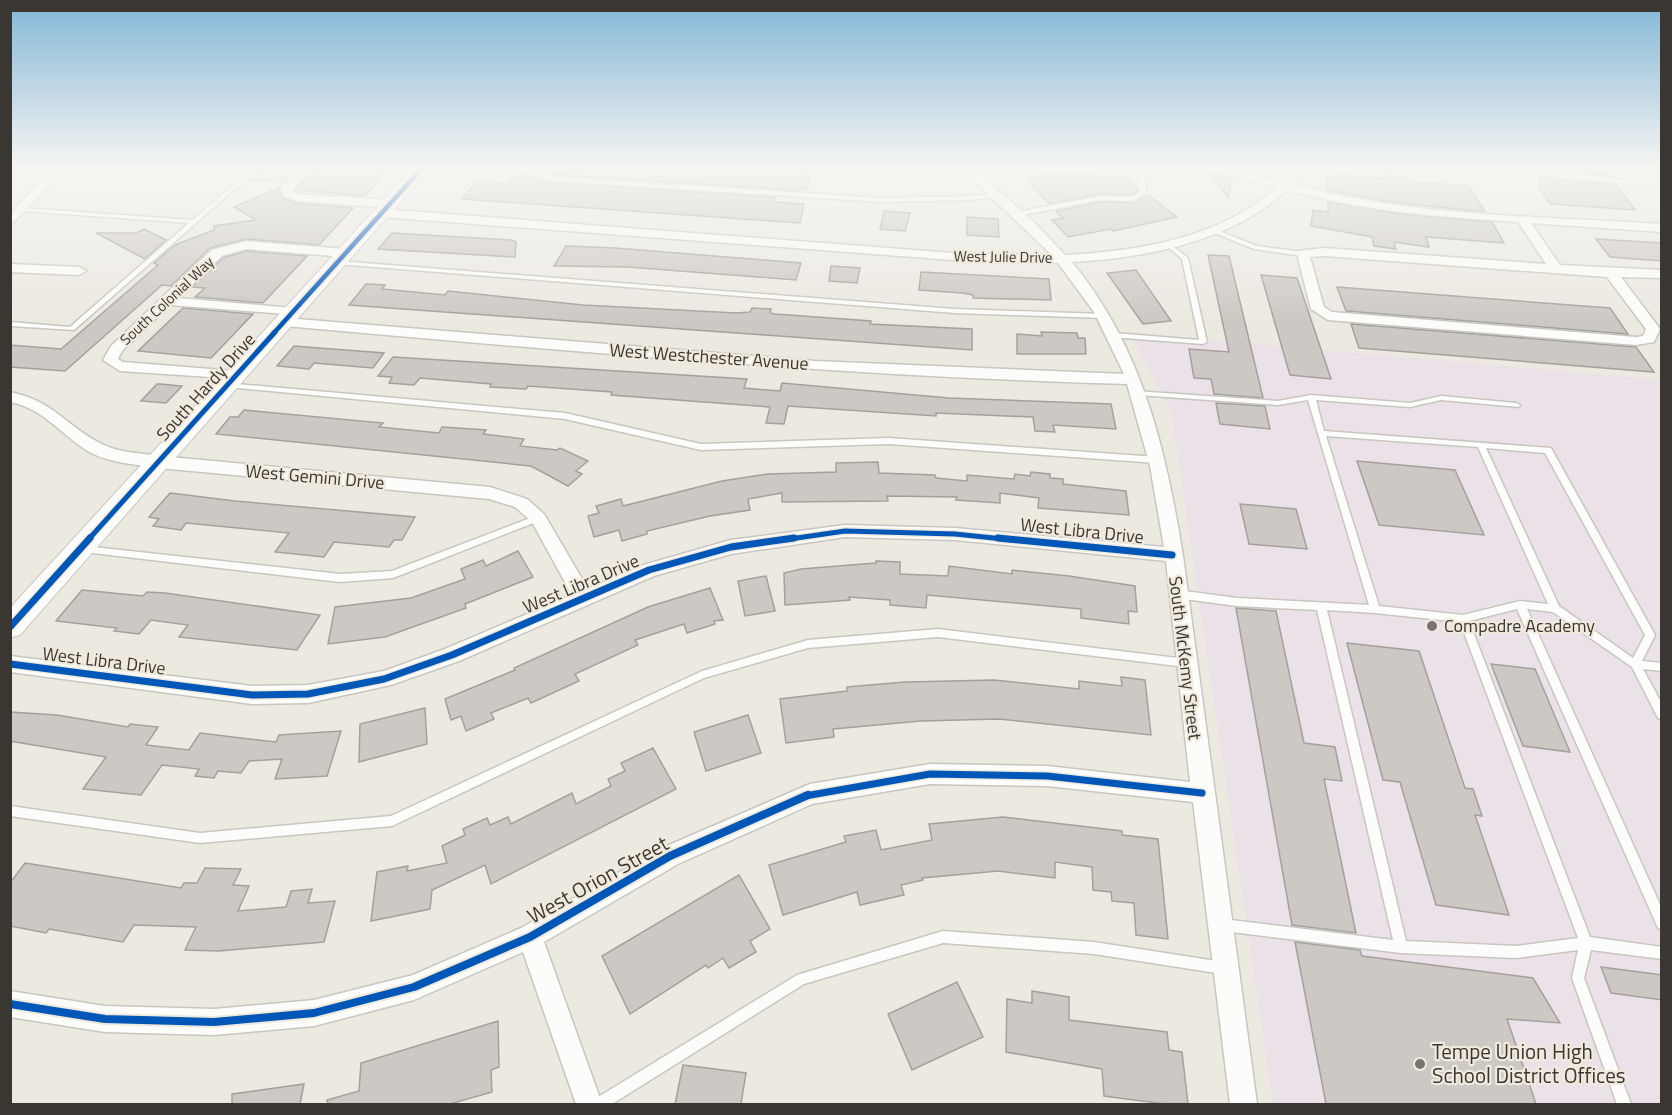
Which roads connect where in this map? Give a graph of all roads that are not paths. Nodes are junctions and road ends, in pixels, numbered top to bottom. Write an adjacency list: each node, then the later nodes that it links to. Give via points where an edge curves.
1 (156, 219): 8 (lane)
2 (198, 219): 8 (lane)
3 (376, 219): 13 (street, South Hardy Drive)
4 (518, 219): 14 (street, West Julie Drive, via 961,256)
5 (1023, 219): 14 (street, South McKemy Street)
6 (1236, 219): 10 (street, West Julie Drive)
7 (1522, 219): 9 (street); 16 (street)
8 (195, 222): 23 (lane, via 72,329)
9 (1662, 228)
10 (1212, 230): 11 (street, West Julie Drive); 12 (lane, via 1256,248)
11 (1167, 244): 14 (street, West Julie Drive); 24 (lane, via 1185,258 1203,342)
12 (1304, 254): 16 (street, via 1324,252); 18 (street, via 1318,309 1328,315 1649,339 1653,329)
13 (342, 258): 20 (street, South Colonial Way, via 246,245 230,248 217,253); 21 (lane, via 955,311); 22 (street, South Hardy Drive)
14 (1060, 258): 21 (street, South McKemy Street)
15 (10, 268): 17 (street)
16 (1556, 269): 18 (street)
17 (79, 271)
18 (1611, 273): 19 (street)
19 (1662, 274)
20 (167, 301): 22 (street, West Westchester Avenue); 25 (street, South Colonial Way, via 116,349 110,360 120,366)
21 (1103, 316): 24 (street, South McKemy Street)
22 (289, 317): 25 (street, South Hardy Drive); 26 (street, West Westchester Avenue, via 589,349)
23 (10, 324)
24 (1114, 335): 26 (street, South McKemy Street)
25 (232, 381): 32 (lane, via 565,416 701,447 889,441); 33 (street, South Hardy Drive)
26 (1136, 386): 28 (lane, via 1278,403); 32 (street, South McKemy Street)
27 (10, 396): 33 (street, West Gemini Drive, via 36,402 92,446 111,454)
28 (1311, 397): 29 (lane, via 1410,405 1441,398); 30 (lane)
29 (1516, 405)
30 (1321, 432): 31 (lane); 42 (lane)
31 (1482, 445): 41 (lane); 47 (lane, via 1548,450 1650,635)
32 (1157, 460): 36 (street, South McKemy Street)
33 (159, 462): 34 (street, West Gemini Drive, via 490,493 521,503); 35 (street, South Hardy Drive)
34 (538, 518): 35 (lane, via 393,574 340,578); 38 (street, West Gemini Drive)
35 (82, 548): 44 (street, South Hardy Drive)
36 (1172, 555): 37 (street, South McKemy Street); 38 (street, West Libra Drive, via 956,534 846,531 731,547 649,570)
37 (1177, 594): 40 (lane); 45 (street, South McKemy Street)
38 (584, 599): 46 (street, West Libra Drive, via 384,679 308,694 252,695)
39 (1520, 605): 41 (lane); 43 (lane); 52 (lane)
40 (1321, 606): 42 (lane); 56 (lane)
41 (1555, 608): 47 (lane)
42 (1375, 609): 43 (lane)
43 (1463, 619): 55 (lane)
44 (10, 627)
45 (1186, 663): 50 (street, South McKemy Street); 51 (lane, via 938,633 808,644 702,675 392,820 200,838)
46 (10, 664)
47 (1635, 664): 48 (lane); 49 (lane)
48 (1662, 667)
49 (1662, 715)
50 (1202, 794): 53 (street, South McKemy Street); 54 (street, West Orion Street, via 1047,776 930,774 810,794 670,856)
51 (10, 811)
52 (1662, 924)
53 (1220, 925): 56 (lane); 58 (street, South McKemy Street)
54 (530, 937): 59 (street, West Orion Street, via 414,987 314,1013 214,1022 105,1019); 60 (street, West Orion Street)
55 (1586, 943): 56 (lane, via 1516,951); 57 (lane); 63 (lane, via 1578,978)
56 (1401, 947)
57 (1662, 954)
58 (1225, 968): 61 (lane, via 1094,948 943,937 801,979); 62 (street, South McKemy Street)
59 (10, 1004)
60 (589, 1104)
61 (600, 1104)
62 (1244, 1104)
63 (1624, 1104)

